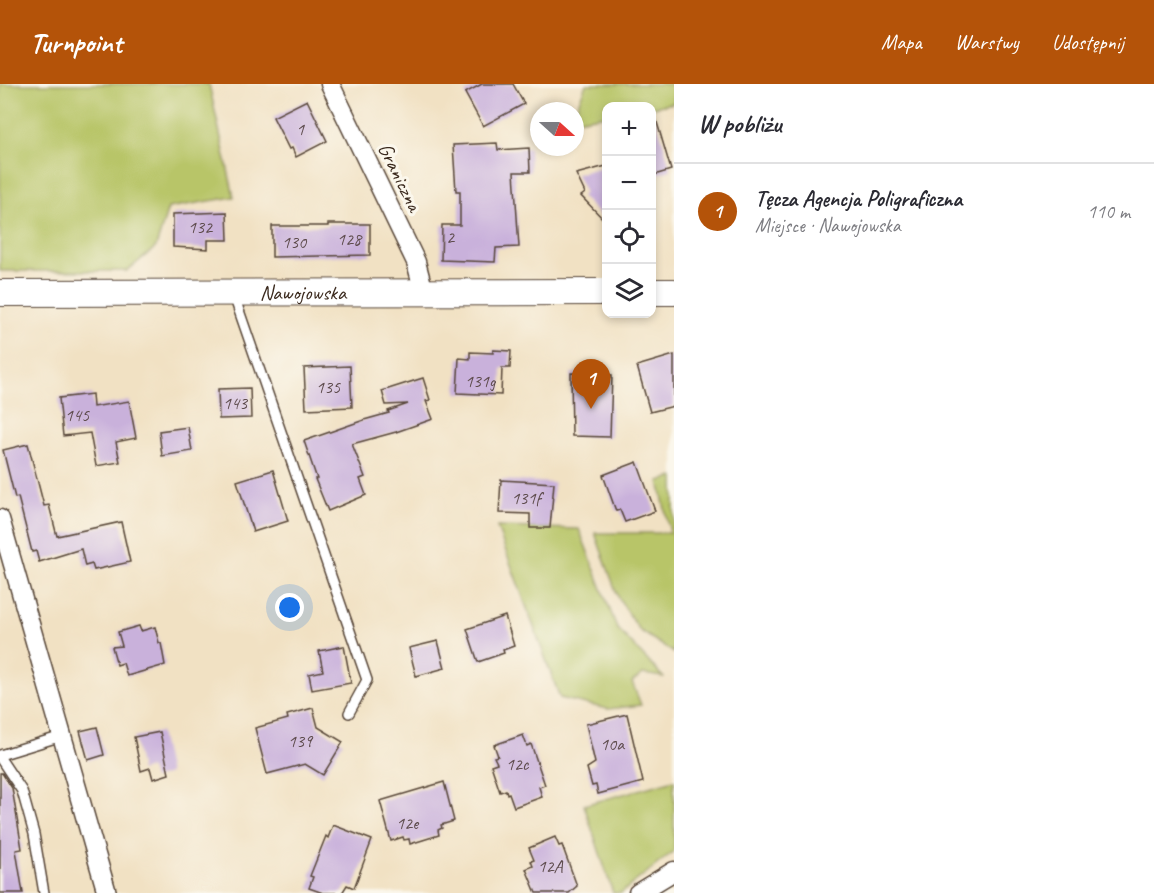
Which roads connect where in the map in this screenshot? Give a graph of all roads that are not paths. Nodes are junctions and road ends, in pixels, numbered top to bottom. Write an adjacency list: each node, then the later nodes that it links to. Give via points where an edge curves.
1 (330, 84): 2 (street, Graniczna, via 416,262)
2 (424, 292): 3 (street, Nawojowska); 7 (street, Nawojowska)
3 (602, 292)
4 (656, 292): 5 (street)
5 (674, 292)
6 (0, 293): 7 (street, Nawojowska)
7 (233, 293): 9 (lane, via 367,680)
8 (0, 519): 10 (street)
9 (349, 713)
10 (62, 736): 11 (lane); 14 (street)
11 (0, 756): 13 (lane, via 22,791)
12 (674, 871): 15 (street)
13 (44, 893)
14 (107, 893)
15 (638, 893)

